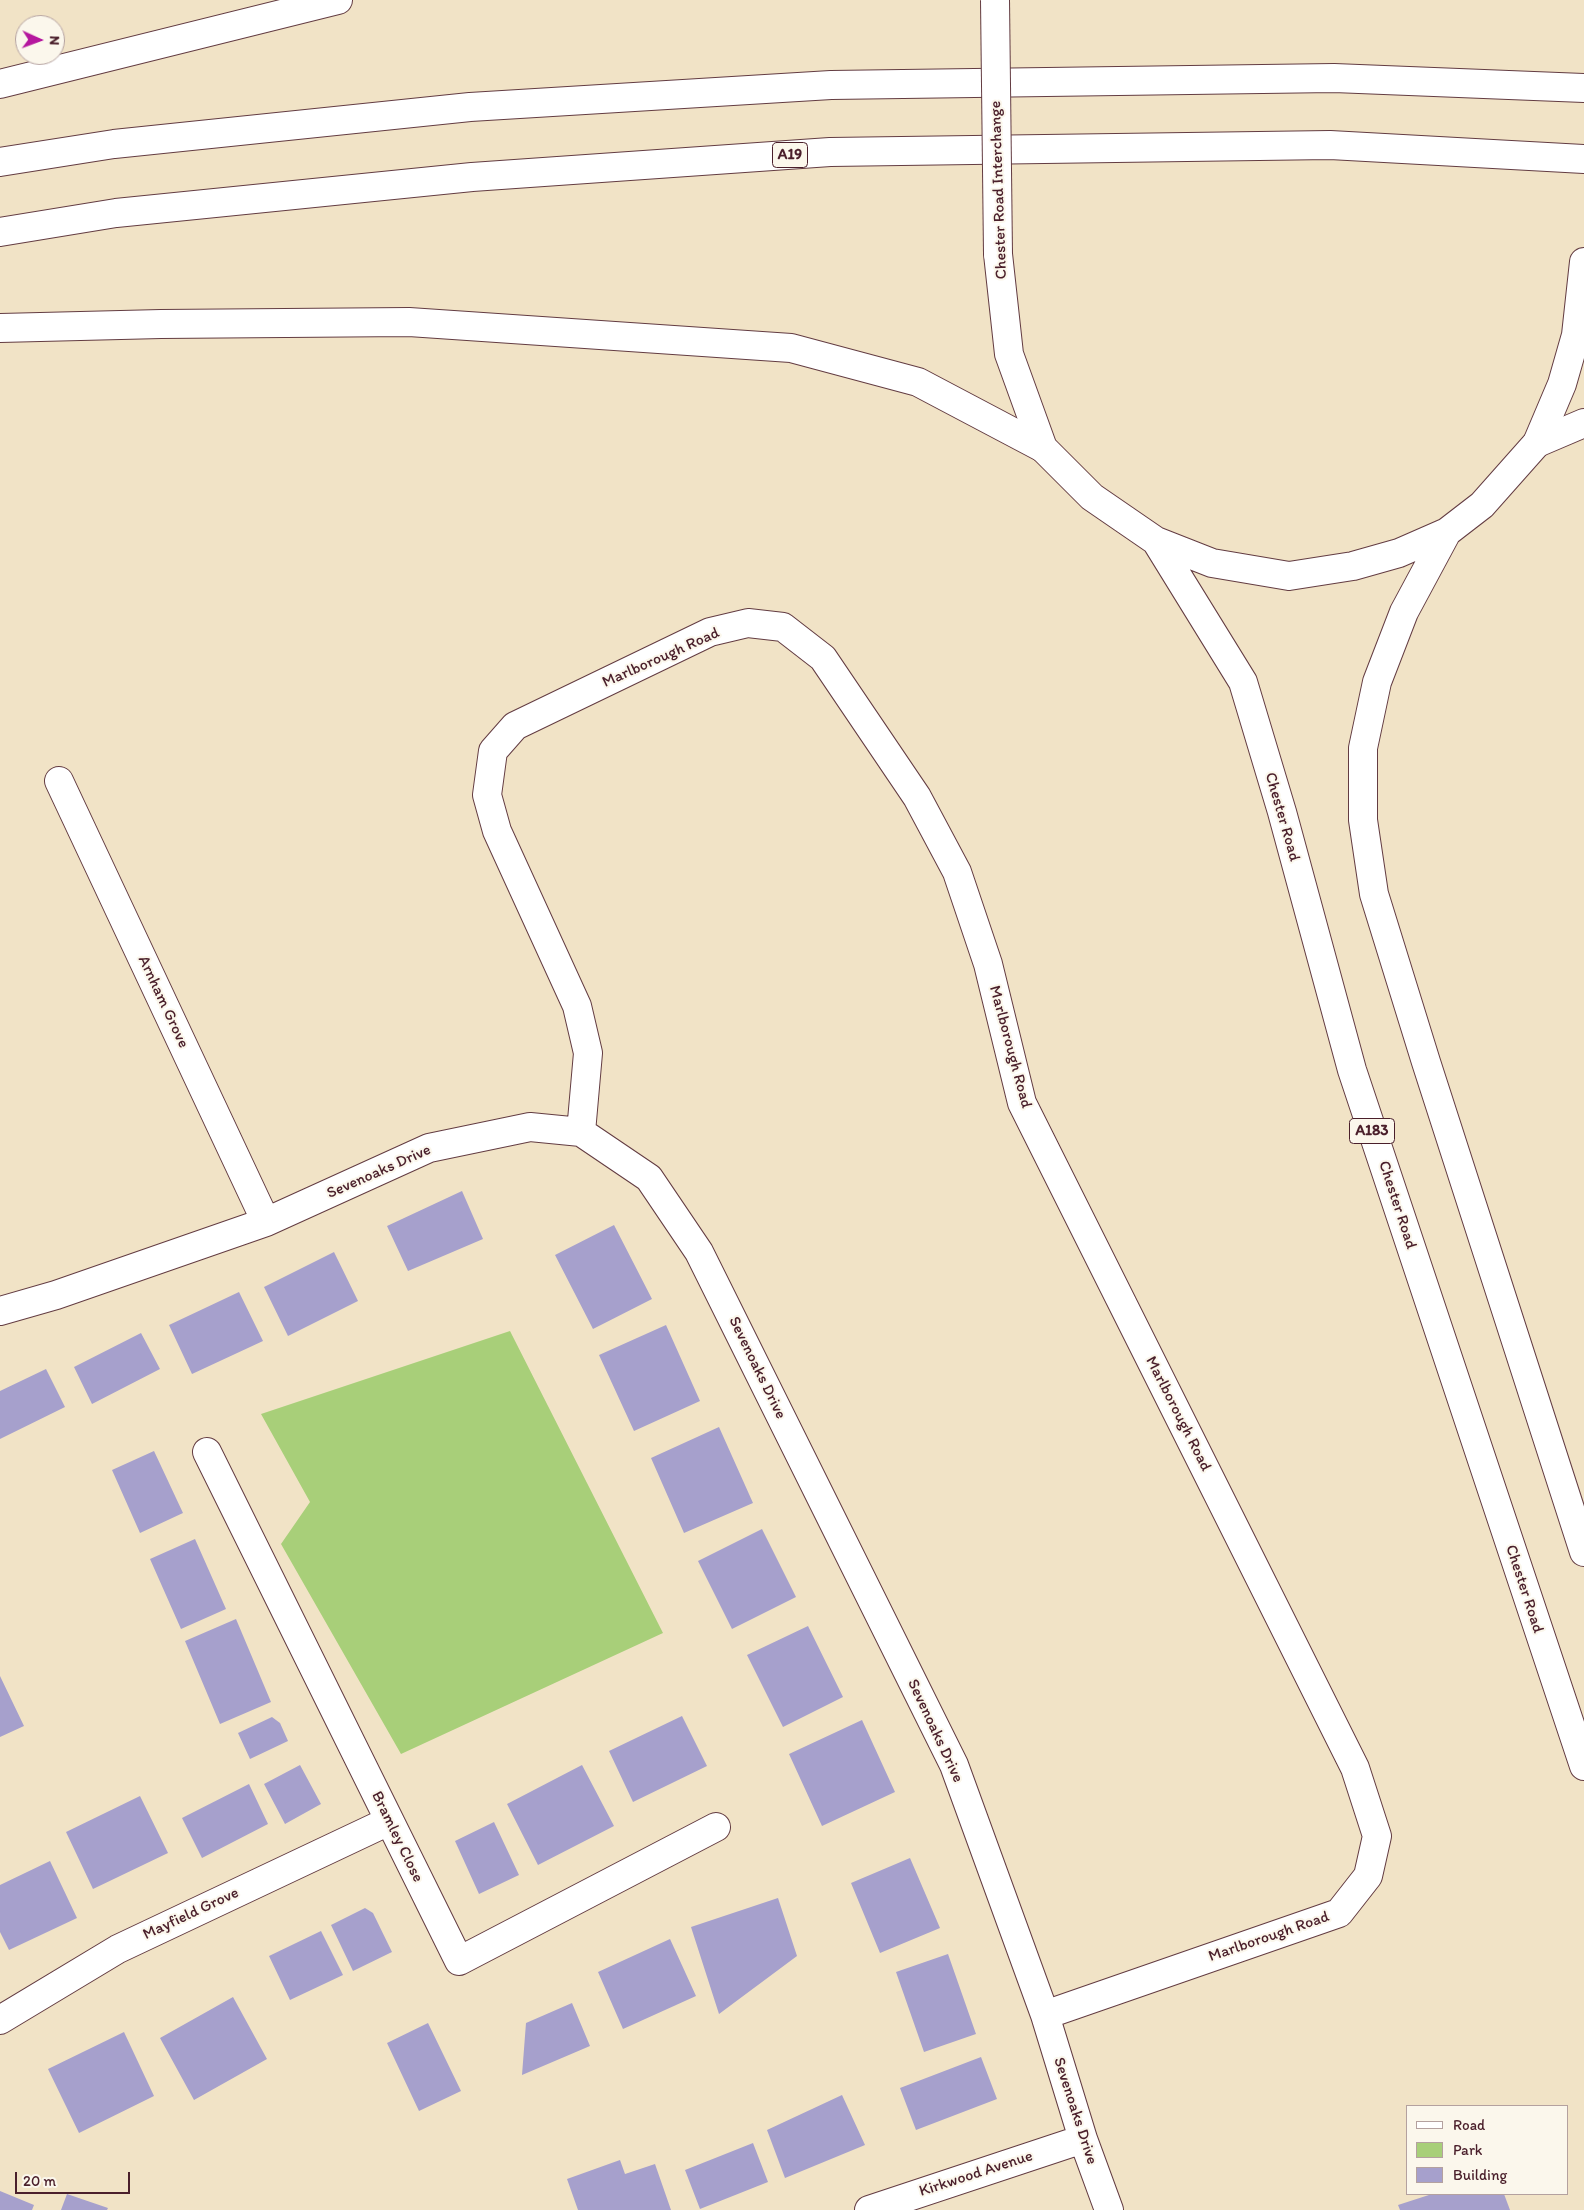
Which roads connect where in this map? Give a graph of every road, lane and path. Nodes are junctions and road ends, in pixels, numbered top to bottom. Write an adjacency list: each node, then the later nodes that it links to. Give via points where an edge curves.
1 (338, 0): 3 (main road)
2 (994, 0): 12 (main road, Chester Road Interchange, bridge, via 998,254 1009,354)
3 (0, 84)
4 (1584, 88): 6 (main road, via 1334,78 831,85 470,107 114,144)
5 (1584, 159): 7 (main road, A19, via 1330,145 830,152 472,177 116,213)
6 (0, 162)
7 (0, 232)
8 (1584, 262): 11 (main road, Chester Road Interchange, via 1574,343 1562,384)
9 (0, 328): 12 (main road, via 409,322 790,348 918,382)
10 (1584, 423): 11 (main road)
11 (1537, 443): 13 (main road, Chester Road Interchange, via 1482,505)
12 (1043, 448): 14 (main road, Chester Road Interchange, via 1092,497)
13 (1448, 532): 14 (main road, Chester Road Interchange, via 1398,553 1353,566 1289,576 1212,562); 20 (main road, via 1404,612 1377,682 1364,748 1363,820 1374,894)
14 (1156, 541): 21 (main road, Chester Road / A183, via 1243,682 1352,1070)
15 (59, 781): 17 (main road, Arnham Grove)
16 (581, 1132): 17 (main road, Sevenoaks Drive, via 530,1126 429,1148); 24 (main road, Sevenoaks Drive, via 649,1178 699,1252 954,1765); 24 (main road, Marlborough Road, via 588,1053 577,1006 497,831 487,795 493,751 515,726 710,632 748,623 783,627 823,658 917,796 956,872 988,964 1022,1103 1355,1768 1378,1836 1368,1876 1339,1913)
17 (266, 1222): 18 (main road, Sevenoaks Drive, via 56,1295)
18 (0, 1311)
19 (207, 1452): 22 (main road, Bramley Close)
20 (1584, 1552)
21 (1584, 1766)
22 (389, 1821): 23 (main road, Bramley Close, via 459,1961); 25 (main road, Mayfield Grove, via 118,1949)
23 (716, 1827)
24 (1045, 2015): 26 (main road, Sevenoaks Drive)
25 (0, 2020)
26 (1083, 2139): 27 (main road, Kirkwood Avenue); 28 (main road, Sevenoaks Drive)
27 (868, 2210)
28 (1109, 2210)

